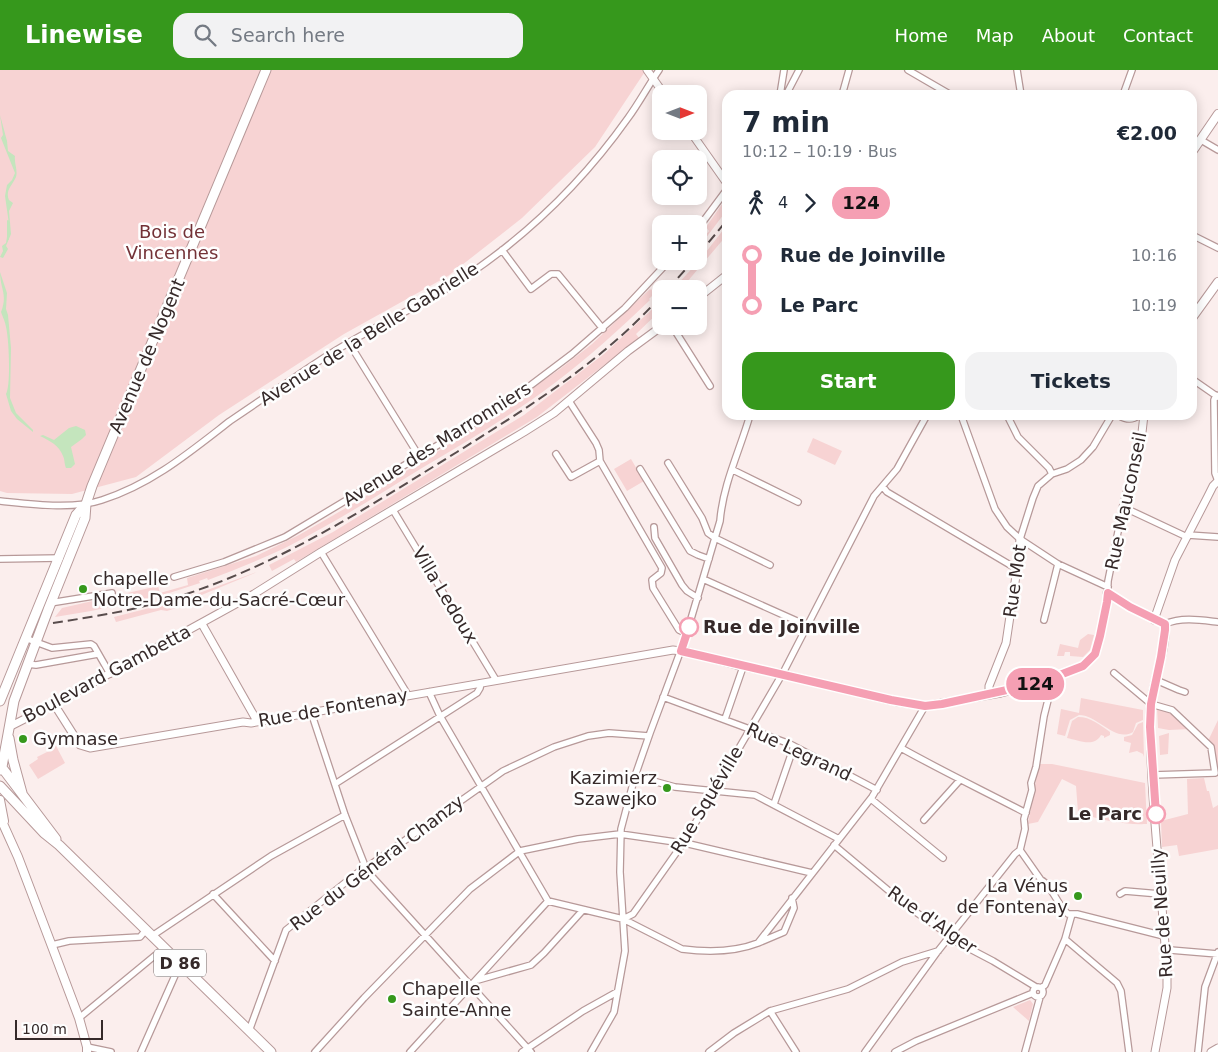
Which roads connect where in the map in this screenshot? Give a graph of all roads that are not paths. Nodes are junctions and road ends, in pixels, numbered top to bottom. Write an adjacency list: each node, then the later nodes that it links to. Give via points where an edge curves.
1 (266, 70): 61 (main road, Avenue de Nogent)
2 (647, 70): 10 (street)
3 (659, 70): 10 (street, Avenue de la Belle Gabrielle)
4 (784, 70): 11 (street)
5 (799, 70): 12 (street)
6 (849, 70): 16 (street)
7 (909, 70): 17 (street)
8 (1017, 70): 18 (street)
9 (1132, 70): 19 (street)
10 (653, 79): 13 (street); 30 (street, Avenue de la Belle Gabrielle, via 617,133 574,184)
11 (782, 81): 12 (street); 14 (street)
12 (791, 84): 15 (street)
13 (657, 85)
14 (781, 90)
15 (788, 90)
16 (843, 90)
17 (943, 90)
18 (1020, 90)
19 (1125, 90)
20 (1218, 114): 22 (main road)
21 (696, 140): 25 (street)
22 (1201, 140): 23 (main road); 24 (street)
23 (1197, 145)
24 (1218, 150)
25 (722, 177)
26 (722, 194): 27 (street)
27 (707, 216)
28 (1197, 238): 29 (street)
29 (1218, 248)
30 (502, 250): 36 (street, via 531,289 551,274 558,274); 39 (street, Avenue de la Belle Gabrielle, via 446,289)
31 (662, 270): 36 (street, Avenue des Marronniers)
32 (722, 279): 34 (street)
33 (1218, 282): 35 (main road)
34 (707, 291)
35 (1197, 311)
36 (603, 328): 51 (street, Avenue des Marronniers, via 533,384)
37 (652, 333): 43 (street, Boulevard Gambetta)
38 (678, 335): 41 (street)
39 (348, 342): 51 (street); 61 (street, Avenue de la Belle Gabrielle, via 266,396 163,472 122,493)
40 (1197, 382): 42 (street)
41 (710, 386)
42 (1217, 396): 57 (street, via 1214,400 1215,473)
43 (569, 401): 52 (street, via 596,443); 63 (street, Boulevard Gambetta, via 524,432)
44 (749, 420): 55 (street)
45 (924, 420): 58 (street, Rue Squéville)
46 (963, 420): 68 (street, via 995,509)
47 (1010, 420): 56 (street, via 1018,437)
48 (1109, 420): 56 (street, via 1081,460)
49 (1143, 420): 62 (street, Rue Mauconseil)
50 (556, 454): 52 (street, via 571,477)
51 (419, 456): 77 (street, Avenue des Marronniers, via 285,537 224,562)
52 (600, 461): 90 (street, via 662,568 652,580 653,588 679,630)
53 (668, 463): 67 (street, via 708,533)
54 (640, 469): 73 (street, via 690,551)
55 (733, 470): 60 (street); 67 (street)
56 (1052, 474): 68 (street, Rue Mot, via 1038,486 1032,498)
57 (1218, 481): 65 (street)
58 (883, 487): 76 (street); 89 (street, Rue Squéville, via 874,496)
59 (0, 501): 61 (street, Avenue de la Belle Gabrielle)
60 (798, 502)
61 (86, 504): 70 (main road, via 76,515); 71 (main road, via 85,518)
62 (1123, 507): 65 (street); 79 (street, Rue Mauconseil)
63 (393, 510): 69 (street, Boulevard Gambetta); 101 (street, Villa Ledoux)
64 (654, 527): 81 (street, via 655,538 682,585)
65 (1187, 536): 66 (street); 85 (street)
66 (1218, 537)
67 (715, 538): 73 (street); 75 (street)
68 (1020, 539): 74 (street); 76 (street, Rue Mot)
69 (321, 552): 87 (street, Boulevard Gambetta); 107 (street)
70 (58, 558): 71 (street); 72 (street); 83 (main road)
71 (69, 558): 82 (main road)
72 (0, 559)
73 (709, 559): 78 (street)
74 (1058, 564): 79 (street); 84 (street)
75 (770, 565)
76 (1018, 569): 106 (street, Rue Mot, via 1006,643 989,686)
77 (174, 577)
78 (703, 579): 81 (street); 89 (street)
79 (1108, 590): 85 (street); 100 (street, Rue Mauconseil, via 1100,636 1092,658 1083,666)
80 (112, 593): 82 (street)
81 (698, 598): 90 (street)
82 (51, 603): 83 (street); 92 (main road)
83 (38, 606): 91 (main road)
84 (1044, 620)
85 (1154, 620): 88 (street)
86 (1218, 622): 88 (street, via 1174,620)
87 (202, 624): 97 (street, Boulevard Gambetta); 116 (street)
88 (1165, 624): 102 (street, Rue de Neuilly)
89 (808, 626): 98 (street, Rue Squéville)
90 (687, 634): 93 (street)
91 (25, 638): 92 (street); 109 (main road)
92 (36, 642): 94 (street, via 52,648 90,643); 95 (main road)
93 (681, 651): 96 (street); 101 (street, Rue de Fontenay); 108 (street)
94 (98, 654): 95 (street, via 36,666); 97 (street)
95 (27, 664): 117 (main road)
96 (743, 666): 98 (street); 115 (street)
97 (110, 674): 110 (street, Boulevard Gambetta)
98 (782, 674): 112 (street); 118 (street, Rue Squéville)
99 (1114, 674): 111 (street)
100 (1048, 679): 106 (street); 135 (street, via 1050,692)
101 (496, 680): 103 (street, Rue de Fontenay)
102 (1156, 680): 105 (street); 111 (street, Rue de Neuilly)
103 (481, 683): 104 (street, Rue de Fontenay); 114 (street, via 477,693)
104 (429, 692): 107 (street, Rue de Fontenay); 114 (street)
105 (1185, 692)
106 (989, 694): 112 (street)
107 (408, 695): 113 (street, Rue de Fontenay)
108 (663, 697): 115 (street, Rue Legrand); 119 (street)
109 (0, 701)
110 (54, 704): 116 (street, Rue de Fontenay, via 80,745 90,748); 117 (street, Boulevard Gambetta)
111 (1151, 704): 124 (street, Rue de Neuilly); 124 (street, via 1172,710 1211,747 1215,772)
112 (925, 706): 121 (street)
113 (311, 712): 116 (street, Rue de Fontenay); 126 (street)
114 (440, 716): 126 (street); 127 (street)
115 (725, 719): 118 (street, Rue Legrand)
116 (257, 721)
117 (8, 728): 122 (main road); 131 (main road)
118 (750, 728): 120 (street, Rue Legrand); 130 (street, Rue Squéville)
119 (649, 736): 123 (street); 127 (street, Rue du Général Chanzy, via 609,733 588,736 546,751 503,771)
120 (794, 746): 129 (street, Rue Legrand); 134 (street)
121 (901, 748): 125 (street); 129 (street)
122 (1, 768): 131 (main road, D 86)
123 (635, 776): 130 (street, via 675,787); 140 (street)
124 (1153, 776): 152 (street, Rue de Neuilly)
125 (960, 780): 135 (street); 138 (street)
126 (335, 784): 136 (street)
127 (482, 785): 146 (street); 148 (street, Rue du Général Chanzy)
128 (0, 786): 133 (main road, D 86)
129 (877, 790): 132 (street)
130 (714, 791): 134 (street, via 755,795); 142 (street, Rue Squéville)
131 (22, 796): 143 (main road, D 86)
132 (871, 799): 141 (street); 147 (street)
133 (1, 800): 139 (main road); 143 (main road, D 86)
134 (774, 804): 141 (street)
135 (1026, 813): 145 (street)
136 (345, 815): 148 (street); 150 (street, via 239,874)
137 (0, 817): 139 (main road)
138 (924, 820)
139 (6, 828): 164 (main road)
140 (620, 834): 142 (street); 146 (street); 157 (street)
141 (839, 839): 144 (street)
142 (683, 843): 149 (street); 157 (street, Rue Squéville, via 633,914)
143 (60, 845): 158 (main road, D 86)
144 (834, 845): 149 (street); 160 (street, Rue d'Alger, via 907,906)
145 (1020, 850): 156 (street, via 1065,912); 160 (street)
146 (520, 851): 154 (street); 159 (street, via 470,889)
147 (943, 858)
148 (365, 868): 159 (street); 169 (street, Rue du Général Chanzy, via 286,930)
149 (812, 873): 153 (street)
150 (213, 894): 158 (street); 169 (street)
151 (1120, 894): 152 (street, via 1125,891)
152 (1160, 894): 161 (street, Rue de Neuilly)
153 (792, 898): 163 (street); 163 (street, via 794,908 784,932)
154 (548, 901): 155 (street); 171 (street)
155 (583, 910): 157 (street); 171 (street, via 531,965)
156 (1072, 914): 161 (street); 162 (street)
157 (624, 919): 163 (street, via 682,949 745,948); 174 (street, via 625,952)
158 (149, 933): 164 (street, via 140,937 69,940); 165 (main road, D 86)
159 (424, 936): 172 (street); 184 (street)
160 (950, 936): 167 (street); 173 (street, Rue d'Alger)
161 (1164, 936): 193 (street, Rue de Neuilly, via 1167,982)
162 (1065, 939): 173 (street, via 1045,984); 192 (street, via 1117,983 1121,991)
163 (758, 943)
164 (52, 945): 176 (main road)
165 (164, 948): 170 (main road, D 86); 176 (street)
166 (1170, 950): 168 (street)
167 (938, 951): 175 (street, via 902,962 848,989); 189 (street)
168 (1218, 953): 194 (street, via 1206,987)
169 (275, 960): 177 (street, Rue du Général Chanzy)
170 (181, 965): 177 (main road, D 86); 182 (street)
171 (476, 981): 172 (street)
172 (471, 986): 180 (street); 185 (street)
173 (1037, 989): 190 (street); 191 (street, Rue d'Alger, via 1036,996 1040,997)
174 (617, 992): 180 (street, via 583,1011); 186 (street, via 614,1012)
175 (770, 1010): 187 (street); 188 (street)
176 (79, 1018): 179 (main road)
177 (249, 1031): 183 (main road, D 86)
178 (1218, 1048): 195 (street)
179 (87, 1049): 181 (street)
180 (527, 1051)
181 (111, 1052)
182 (141, 1052)
183 (271, 1052)
184 (315, 1052)
185 (410, 1052)
186 (591, 1052)
187 (709, 1052)
188 (796, 1052)
189 (865, 1052)
190 (895, 1052)
191 (1024, 1052)
192 (1129, 1052)
193 (1155, 1052)
194 (1198, 1052)
195 (1211, 1052)

